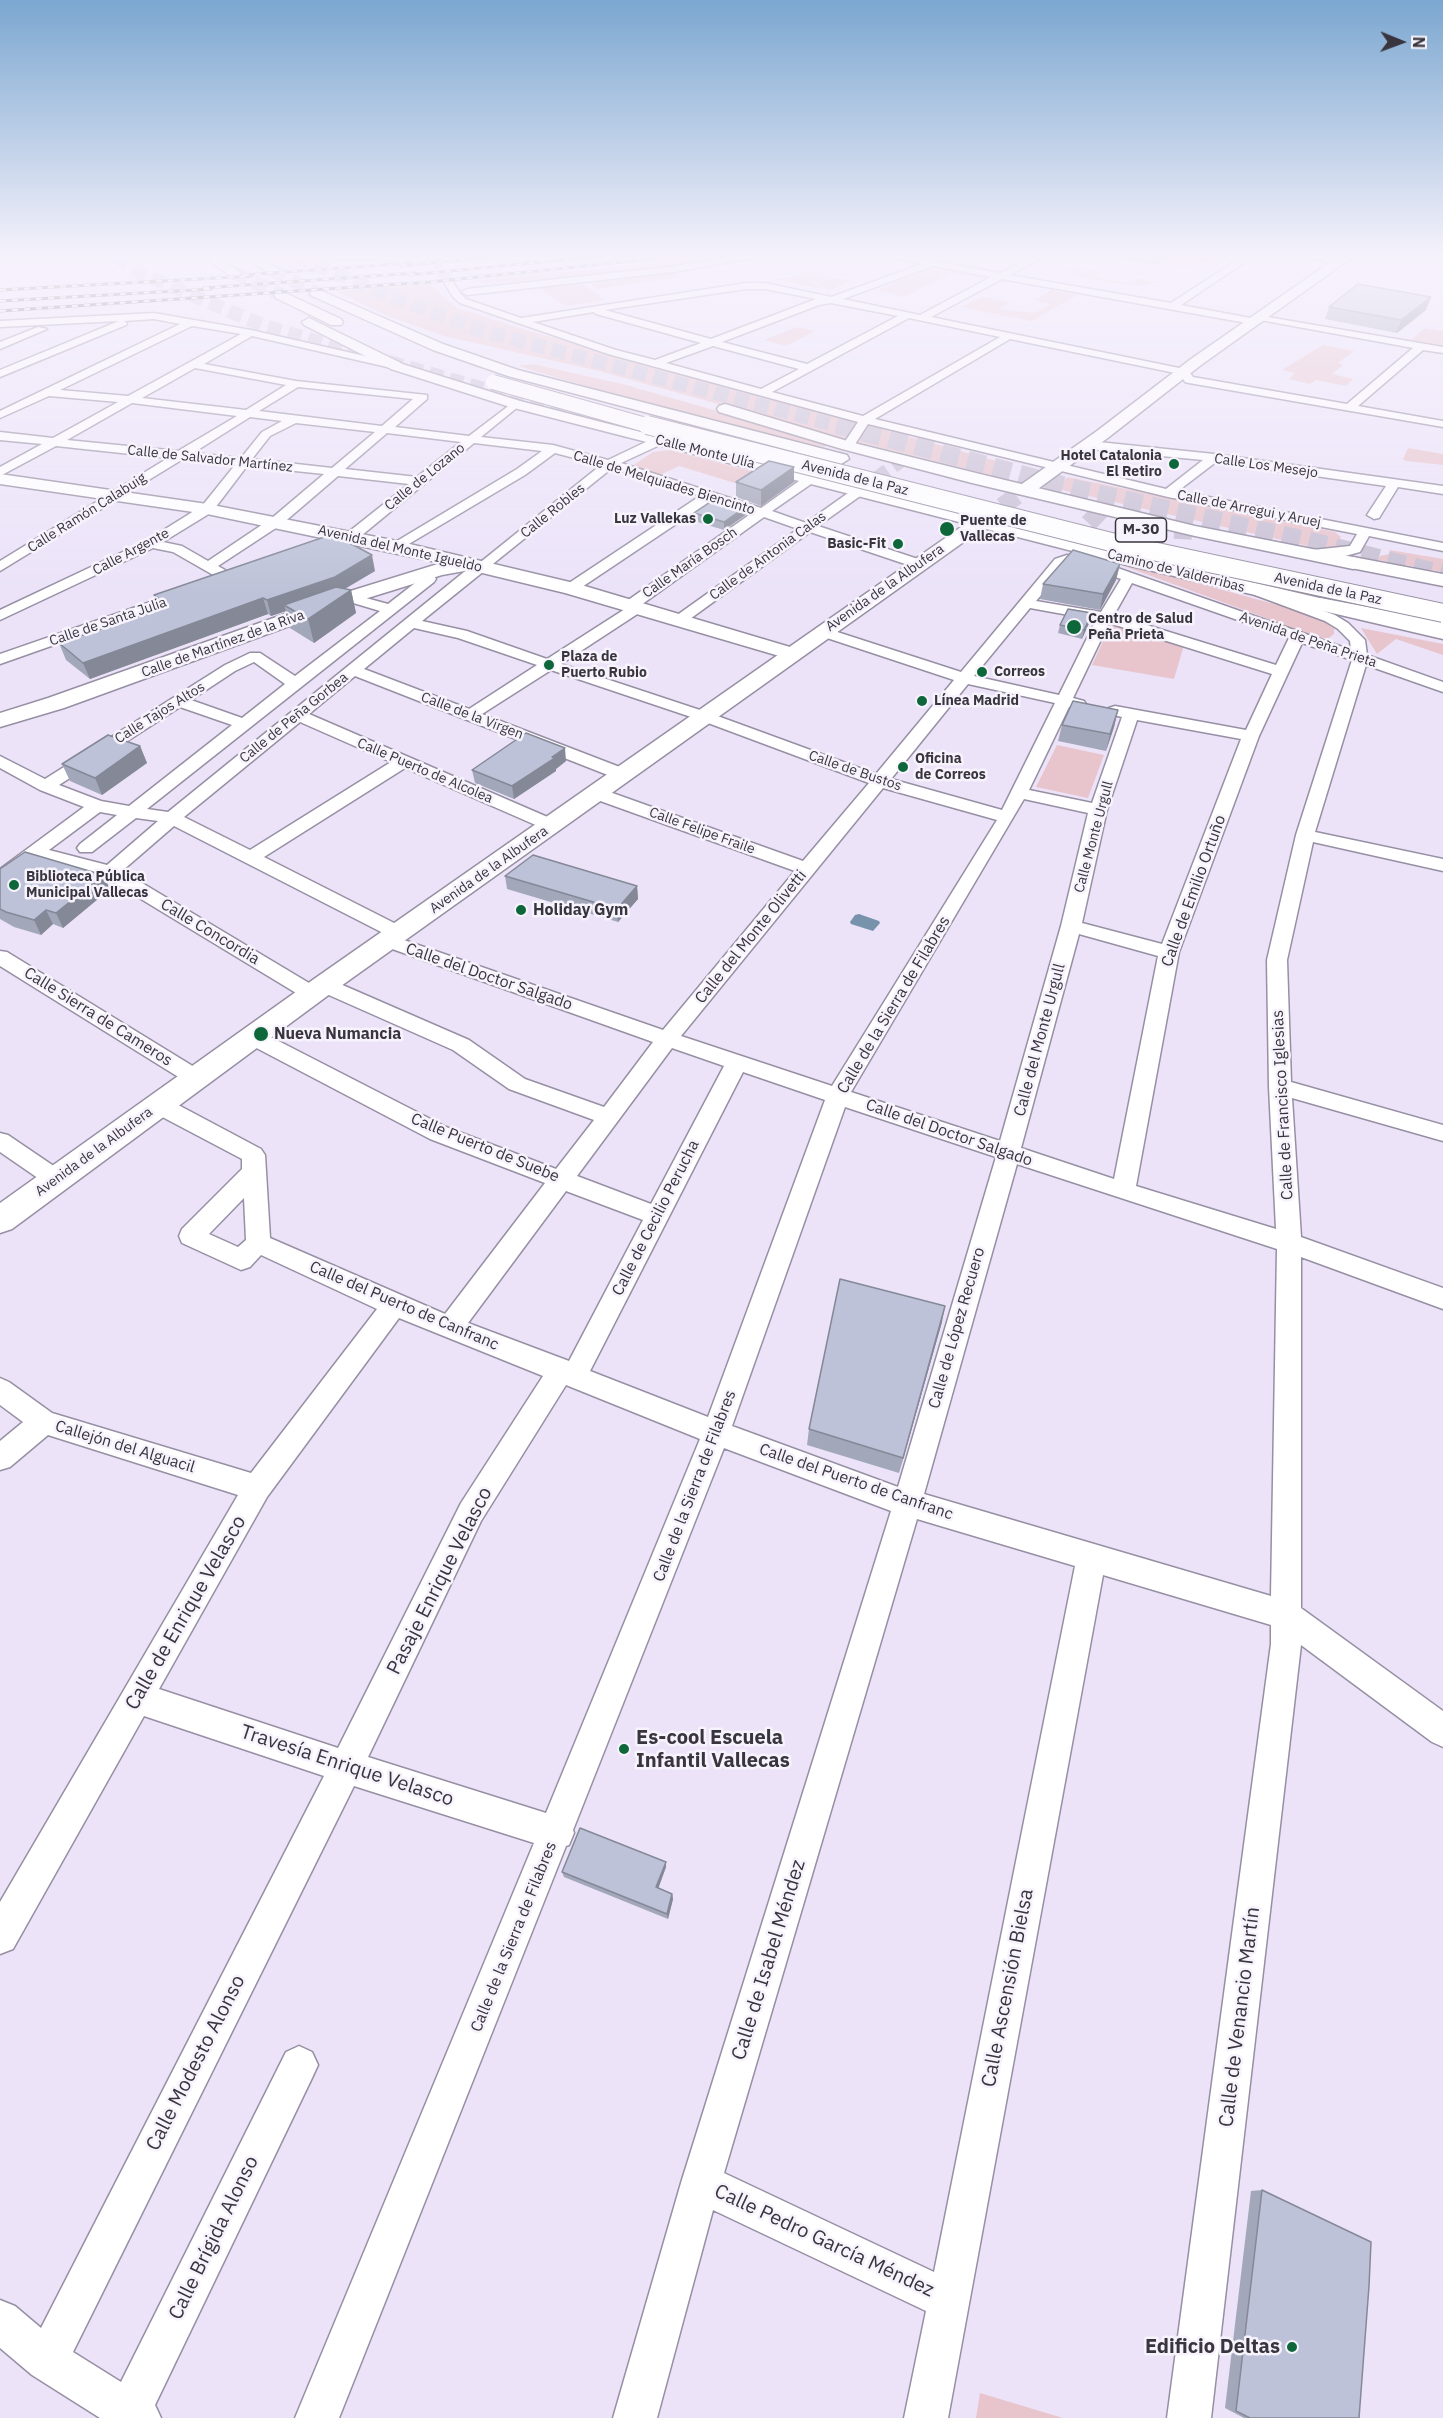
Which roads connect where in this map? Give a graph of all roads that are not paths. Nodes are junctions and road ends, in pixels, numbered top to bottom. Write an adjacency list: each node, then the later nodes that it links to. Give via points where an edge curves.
1 (94, 369): 17 (street)
2 (189, 369): 20 (street)
3 (210, 369): 15 (street)
4 (405, 369): 14 (main road, Calle Monte Ulía)
5 (501, 369): 79 (main road, Avenida de la Paz / M-30, via 648,410 1000,497 1247,555)
6 (674, 369): 18 (street, Calle de Arregui y Aruej)
7 (806, 369): 18 (street)
8 (953, 369): 29 (street)
9 (1169, 369): 13 (street)
10 (1188, 369): 13 (main road)
11 (1394, 369): 24 (street)
12 (463, 372): 85 (main road, Avenida de la Paz / M-30, bridge, via 599,413 1115,543)
13 (1184, 372): 24 (street, via 1189,380); 36 (main road)
14 (445, 382): 19 (street); 22 (main road, Calle Monte Ulía)
15 (296, 384): 16 (street); 26 (street, Calle Ramón Calabuig)
16 (352, 390): 19 (street); 21 (street)
17 (46, 392): 20 (street, Calle de Melquiades Biencinto); 27 (street)
18 (763, 392): 29 (street, Calle de Arregui y Aruej)
19 (423, 397): 31 (street)
20 (131, 400): 26 (street, Calle de Melquiades Biencinto); 35 (street)
21 (333, 400)
22 (515, 404): 33 (street, Calle de Lozano); 34 (main road, Calle Monte Ulía)
23 (720, 408): 37 (main road, Avenida de la Paz)
24 (1349, 408): 30 (street)
25 (314, 409): 28 (street, Calle Argente)
26 (247, 414): 28 (street, Calle de Melquiades Biencinto); 39 (street, Calle Ramón Calabuig)
27 (0, 415)
28 (295, 419): 31 (street, Calle de Melquiades Biencinto); 41 (street, Calle Argente, via 266,434)
29 (865, 420): 37 (street); 44 (street, Calle de Arregui y Aruej)
30 (1443, 424)
31 (385, 429): 33 (street, Calle de Melquiades Biencinto); 46 (street)
32 (0, 436): 35 (street, Calle de Salvador Martínez)
33 (473, 439): 38 (street, Calle de Melquiades Biencinto); 49 (street, Calle de Lozano)
34 (658, 441): 42 (street, Calle Robles); 43 (main road, Calle Monte Ulía)
35 (53, 442): 39 (street, Calle de Salvador Martínez); 45 (street)
36 (1089, 445): 40 (street, Calle Los Mesejo); 44 (main road)
37 (848, 446): 51 (main road, Avenida de la Paz)
38 (553, 448): 42 (street, Calle de Melquiades Biencinto); 66 (street, via 521,472)
39 (180, 456): 41 (street, Calle de Salvador Martínez); 55 (street, Calle Ramón Calabuig)
40 (1214, 458): 50 (street, Calle Los Mesejo); 54 (street)
41 (242, 462): 46 (street, Calle de Salvador Martínez); 57 (street, Calle Argente)
42 (611, 463): 56 (street, Calle de Melquiades Biencinto); 74 (street, Calle Robles)
43 (767, 468): 48 (main road, Calle Monte Ulía); 56 (street)
44 (1056, 468): 51 (main road); 54 (street, Calle de Arregui y Aruej)
45 (0, 472)
46 (334, 472): 49 (street, Calle de Salvador Martínez); 60 (street)
47 (0, 478): 55 (main road, Avenida del Monte Igueldo)
48 (810, 479): 53 (main road, Calle Monte Ulía); 58 (street, Calle María Bosch)
49 (420, 481): 64 (street, Calle de Lozano)
50 (1393, 485): 52 (street, Calle Los Mesejo); 59 (street)
51 (1025, 490): 70 (main road, Avenida de la Paz, via 1308,554)
52 (1443, 490)
53 (859, 491): 61 (main road, Calle Monte Ulía); 62 (street, Calle de Antonia Calas)
54 (1168, 493): 63 (street, Calle de Arregui y Aruej)
55 (115, 495): 57 (main road, Avenida del Monte Igueldo); 72 (street, Calle Ramón Calabuig)
56 (715, 498): 58 (street, Calle de Melquiades Biencinto); 78 (street)
57 (207, 509): 60 (main road, Avenida del Monte Igueldo); 65 (street, Calle Argente)
58 (760, 513): 62 (street, Calle de Melquiades Biencinto); 82 (street, Calle María Bosch)
59 (1374, 515)
60 (277, 521): 64 (main road, Avenida del Monte Igueldo); 73 (street)
61 (980, 522): 69 (main road, Camino de Valderribas); 71 (main road, Avenida de la Albufera)
62 (807, 528): 71 (street, Calle de Melquiades Biencinto); 88 (street, Calle de Antonia Calas)
63 (1365, 532): 67 (street, Calle de Arregui y Aruej); 70 (street)
64 (351, 537): 66 (main road, Avenida del Monte Igueldo); 68 (street)
65 (151, 544): 73 (street, via 177,549); 86 (street, Calle Argente)
66 (397, 546): 74 (main road, Avenida del Monte Igueldo)
67 (1443, 547)
68 (309, 552)
69 (1071, 553): 81 (street, Calle del Monte Olivetti); 84 (main road, Camino de Valderribas, via 1255,590); 93 (street, Avenida de Peña Prieta)
70 (1354, 556): 76 (main road, Avenida de la Paz, via 1385,570)
71 (919, 564): 91 (main road, Avenida de la Albufera)
72 (0, 567)
73 (208, 567): 96 (street, Calle de Santa Julia, via 230,579)
74 (482, 568): 78 (main road, Avenida del Monte Igueldo); 89 (street, Calle de Peña Gorbea); 110 (main road, Calle de Martínez de la Riva, via 434,571 351,597)
75 (429, 579): 83 (street, Calle de Peña Gorbea)
76 (1443, 580)
77 (1126, 581): 87 (street, Calle de la Sierra de Filabres)
78 (571, 588): 82 (main road, Avenida del Monte Igueldo)
79 (1443, 594)
80 (355, 598): 83 (street)
81 (1025, 603): 87 (street); 101 (street, Calle del Monte Olivetti)
82 (633, 607): 88 (main road, Avenida del Monte Igueldo); 97 (street, Calle María Bosch)
83 (390, 609): 102 (street, Calle de Peña Gorbea)
84 (1325, 611): 90 (main road); 92 (main road, Camino de Valderribas); 93 (street, via 1339,628 1338,637); 95 (street, via 1352,633)
85 (1443, 613)
86 (0, 616)
87 (1105, 617): 100 (street); 105 (street, Calle de la Sierra de Filabres)
88 (678, 621): 94 (main road, Avenida del Monte Igueldo)
89 (412, 623): 97 (street, via 462,634); 99 (street, Calle de Peña Gorbea)
90 (1443, 627)
91 (823, 632): 94 (main road, Avenida de la Albufera); 101 (street)
92 (1443, 633)
93 (1305, 640): 95 (street, Avenida de Peña Prieta); 100 (street, Calle de Emilio Ortuño)
94 (793, 654): 109 (main road, Avenida de la Albufera)
95 (1359, 658): 103 (street, Avenida de Peña Prieta); 130 (street, Calle de Francisco Iglesias)
96 (0, 659)
97 (548, 665): 108 (street); 109 (street, Calle de Bustos)
98 (275, 670): 102 (street, Calle de Peña Gorbea); 104 (street, Calle Tajos Altos, via 255,656)
99 (353, 670): 107 (street, Calle de Peña Gorbea); 108 (street, Calle de la Virgen)
100 (1280, 671): 113 (street, Calle de Emilio Ortuño)
101 (963, 678): 105 (street); 119 (street, Calle del Monte Olivetti)
102 (296, 684): 111 (street, Calle de Peña Gorbea)
103 (1443, 687)
104 (179, 701): 111 (street, Calle de Peña Gorbea); 121 (street, Calle Tajos Altos)
105 (1064, 702): 106 (street); 122 (street, Calle de la Sierra de Filabres)
106 (1131, 714): 113 (street); 125 (street, Calle Monte Urgull)
107 (298, 715): 116 (street, Calle Puerto de Alcolea); 127 (street, Calle de Peña Gorbea)
108 (469, 716): 112 (street, Calle de la Virgen)
109 (706, 717): 118 (main road, Avenida de la Albufera); 119 (street, Calle de Bustos)
110 (0, 720)
111 (245, 724): 126 (street, Calle de Peña Gorbea)
112 (526, 736): 114 (street); 118 (street, Calle de la Virgen)
113 (1251, 736): 140 (street, Calle de Emilio Ortuño)
114 (509, 749)
115 (0, 761): 121 (street, Calle del Doctor Salgado)
116 (404, 762): 120 (street, Calle Puerto de Alcolea); 133 (street)
117 (474, 773): 120 (street)
118 (624, 775): 123 (main road, Avenida de la Albufera)
119 (879, 781): 128 (street, Calle de Bustos); 135 (street, Calle del Monte Olivetti)
120 (456, 785): 129 (street, Calle Puerto de Alcolea)
121 (46, 786): 124 (street, Calle del Doctor Salgado)
122 (1019, 793): 125 (street); 128 (street, Calle de la Sierra de Filabres)
123 (598, 794): 129 (main road, Avenida de la Albufera); 135 (street, Calle Felipe Fraile)
124 (97, 806): 126 (street, Calle del Doctor Salgado); 132 (street)
125 (1098, 810): 138 (street, Calle Monte Urgull)
126 (136, 811): 127 (street, Calle del Doctor Salgado); 131 (street, Calle de Peña Gorbea)
127 (172, 818): 133 (street, Calle del Doctor Salgado); 136 (street, Calle de Peña Gorbea)
128 (1007, 818): 148 (street, Calle de la Sierra de Filabres)
129 (553, 826): 139 (main road, Avenida de la Albufera)
130 (1305, 835): 134 (street); 147 (street, Calle de Francisco Iglesias, via 1277,960)
131 (86, 848)
132 (36, 852): 136 (street, Calle Concordia); 137 (street)
133 (252, 857): 139 (street, Calle del Doctor Salgado)
134 (1443, 865)
135 (807, 869): 144 (street, Calle del Monte Olivetti)
136 (110, 872): 142 (street, Calle Concordia)
137 (0, 878)
138 (1071, 926): 140 (street); 153 (street, Calle del Monte Urgull)
139 (393, 937): 142 (main road, Avenida de la Albufera); 144 (street, Calle del Doctor Salgado)
140 (1169, 952): 157 (street, Calle de Emilio Ortuño)
141 (0, 957): 146 (street, Calle Sierra de Cameros)
142 (319, 990): 143 (main road, Avenida de la Albufera); 150 (street, Calle Concordia, via 461,1045 517,1084)
143 (253, 1036): 146 (main road, Avenida de la Albufera); 156 (street, Calle Puerto de Suebe, via 438,1132)
144 (667, 1040): 145 (street, Calle del Doctor Salgado); 150 (street, Calle del Monte Olivetti)
145 (737, 1062): 148 (street, Calle del Doctor Salgado); 158 (street, Calle de Cecilio Perucha)
146 (196, 1078): 149 (main road, Avenida de la Albufera)
147 (1280, 1087): 151 (street); 161 (street, Calle de Francisco Iglesias)
148 (838, 1095): 153 (street, Calle del Doctor Salgado); 168 (street, Calle de la Sierra de Filabres)
149 (159, 1105): 154 (street, via 253,1155); 155 (main road, Avenida de la Albufera)
150 (609, 1117): 156 (street, Calle del Monte Olivetti)
151 (1443, 1133)
152 (0, 1141): 155 (street)
153 (1008, 1153): 157 (street, Calle del Doctor Salgado); 171 (street, Calle de López Recuero)
154 (254, 1172): 160 (street); 160 (street, via 191,1236 241,1260)
155 (56, 1179): 159 (main road, Avenida de la Albufera)
156 (561, 1180): 158 (street, Calle Puerto de Suebe); 164 (street, Calle del Monte Olivetti)
157 (1123, 1191): 161 (street, Calle del Doctor Salgado)
158 (657, 1216): 165 (street, Calle de Cecilio Perucha)
159 (0, 1220)
160 (258, 1243): 163 (street, Calle del Puerto de Canfranc)
161 (1289, 1243): 162 (street, Calle del Doctor Salgado); 173 (street, Calle de Francisco Iglesias)
162 (1443, 1299)
163 (394, 1305): 164 (street, Calle del Puerto de Canfranc); 170 (street, Calle de Enrique Velasco)
164 (450, 1327): 165 (street, Calle del Puerto de Canfranc)
165 (568, 1372): 168 (street, Calle del Puerto de Canfranc); 176 (street, Pasaje Enrique Velasco, via 471,1512)
166 (0, 1390): 167 (street, Callejón del Alguacil)
167 (44, 1422): 169 (street); 170 (street, Callejón del Alguacil)
168 (717, 1433): 171 (street, Calle del Puerto de Canfranc); 177 (street, Calle de la Sierra de Filabres)
169 (0, 1458)
170 (257, 1488): 174 (street, Calle de Enrique Velasco)
171 (908, 1502): 172 (street, Calle del Puerto de Canfranc); 180 (street, Calle de Isabel Méndez)
172 (1091, 1558): 173 (street, Calle del Puerto de Canfranc); 181 (street, Calle Ascensión Bielsa)
173 (1286, 1616): 175 (street, Calle del Puerto de Canfranc); 188 (street, Calle de Venancio Martín, via 1285,1655)
174 (137, 1698): 176 (street, Travesía Enrique Velasco); 178 (street, Calle de Enrique Velasco)
175 (1443, 1731)
176 (346, 1767): 177 (street, Travesía Enrique Velasco); 183 (street, Calle Modesto Alonso)
177 (557, 1833): 185 (street, Calle de la Sierra de Filabres)
178 (0, 1936)
179 (299, 2064): 184 (street, Calle Brígida Alonso)
180 (701, 2183): 181 (street, Calle Pedro García Méndez); 186 (street, Calle de Isabel Méndez)
181 (947, 2300): 187 (street, Calle Ascensión Bielsa)
182 (0, 2321): 183 (street, Calle Brígida Alonso)
183 (47, 2360): 184 (street, Calle Brígida Alonso)
184 (134, 2415)
185 (317, 2418)
186 (635, 2418)
187 (926, 2418)
188 (1190, 2418)

